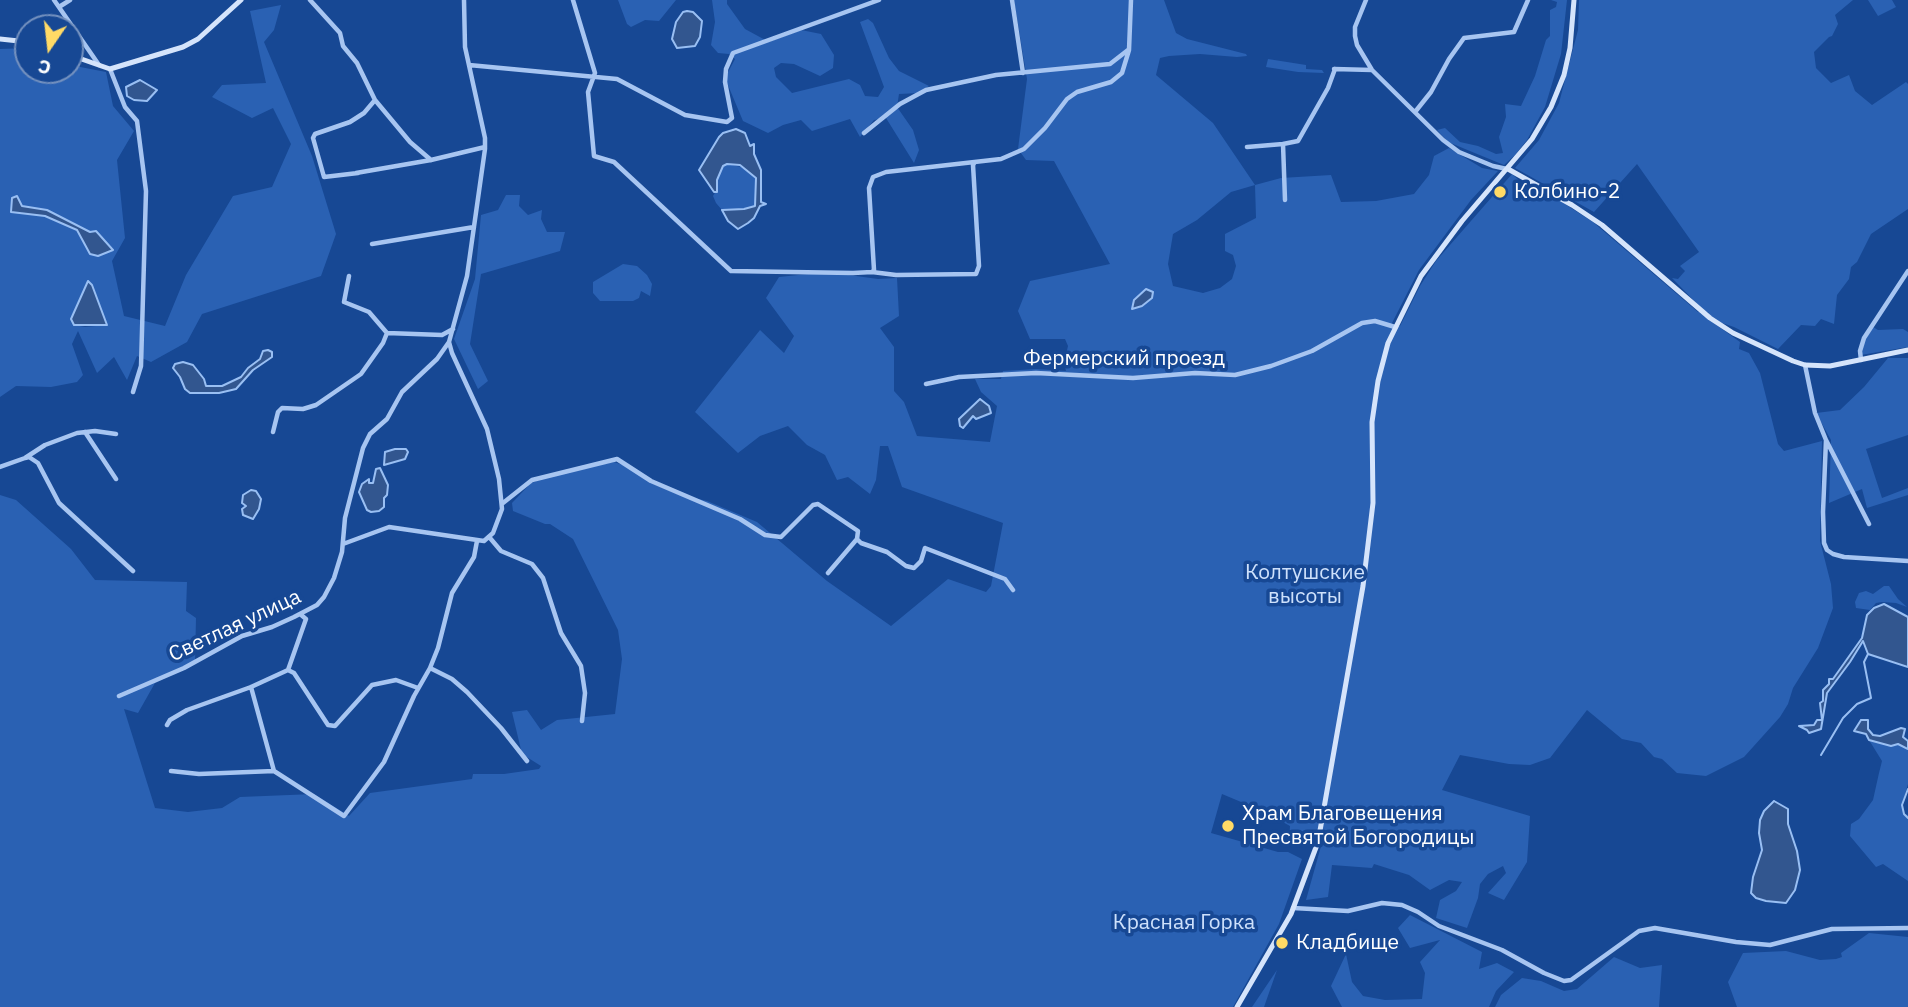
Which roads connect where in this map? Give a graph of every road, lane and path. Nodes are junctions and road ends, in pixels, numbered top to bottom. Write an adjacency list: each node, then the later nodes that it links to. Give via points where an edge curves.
1 (54, 0): 13 (street)
2 (70, 0): 13 (street)
3 (241, 0): 18 (main road, via 183,47)
4 (310, 0): 22 (street, via 340,33)
5 (464, 0): 16 (street)
6 (573, 0): 21 (street)
7 (879, 0): 21 (street, via 733,53 726,69 732,118 727,121 685,116 617,79)
8 (1012, 0): 20 (street)
9 (1131, 0): 14 (street)
10 (1366, 0): 19 (street, via 1355,36)
11 (1528, 0): 23 (street, via 1514,32 1464,38)
12 (1574, 0): 30 (main road, via 1564,75 1532,139)
13 (59, 7): 17 (street)
14 (1129, 50): 20 (street, via 1110,64); 29 (street, via 1118,78 1067,99 1024,149 1001,159)
15 (84, 61): 17 (main road)
16 (469, 65): 21 (street); 26 (street)
17 (100, 67): 18 (main road)
18 (110, 69): 46 (street, via 125,107 137,121 146,191 141,366)
19 (1372, 70): 23 (street); 25 (street, via 1334,69 1298,141)
20 (1023, 72): 24 (street, via 926,90)
21 (594, 77): 35 (street, via 588,92 594,156 614,162 730,271)
22 (375, 100): 28 (street); 28 (street, via 350,122 315,134 324,177)
23 (1415, 112): 30 (street, via 1459,152)
24 (864, 133)
25 (1283, 144): 27 (street); 31 (street)
26 (485, 147): 28 (street); 32 (street)
27 (1247, 147)
28 (431, 160)
29 (975, 162): 35 (street, via 873,177 869,188); 35 (street, via 976,274)
30 (1508, 169): 37 (main road, via 1435,255); 44 (main road, via 1591,217 1710,318)
31 (1284, 200)
32 (474, 226): 33 (street); 38 (street)
33 (372, 244)
34 (1908, 271): 43 (street, via 1864,338)
35 (872, 272)
36 (349, 276): 39 (street, via 344,302 369,312)
37 (1395, 327): 45 (street, Фермерский проезд, via 1375,321 1362,323 1312,351 1236,375 1133,378 1036,373 960,377); 75 (main road, via 1378,381 1372,422 1371,524 1324,813)
38 (453, 328): 40 (street); 41 (street)
39 (387, 334): 40 (street); 48 (street, via 361,374 316,405 282,408)
40 (442, 335): 41 (street)
41 (449, 342): 54 (street, via 487,429); 59 (street, Светлая улица, via 370,434 345,518)
42 (1908, 350): 43 (main road)
43 (1861, 360): 44 (main road)
44 (1805, 365): 50 (street)
45 (926, 384)
46 (133, 392)
47 (85, 432): 49 (street); 51 (street, via 45,445); 53 (street)
48 (273, 432)
49 (116, 434)
50 (1826, 440): 55 (street); 60 (street, via 1823,512 1827,550 1844,557)
51 (25, 458): 52 (street); 61 (street, via 38,463 59,503)
52 (0, 467)
53 (116, 479)
54 (502, 503): 56 (street); 57 (street, via 532,480 617,459 651,481 740,519 765,535 781,537 818,504 858,531)
55 (1869, 524)
56 (490, 538): 58 (street); 70 (street, via 501,551 532,564 543,578 561,633 581,666 585,693)
57 (857, 539): 62 (street); 63 (street, via 914,568 925,548 1005,579)
58 (477, 541): 59 (street, via 389,527); 65 (street, via 474,557 452,593)
59 (343, 544): 64 (street, Светлая улица, via 324,597)
60 (1908, 561)
61 (133, 570)
62 (828, 573)
63 (1013, 590)
64 (300, 614): 66 (street, via 306,620); 69 (street, Светлая улица, via 233,640)
65 (430, 668): 68 (street); 72 (street, via 467,692)
66 (288, 670): 67 (street); 68 (street, via 328,725 335,726 372,685 397,680)
67 (251, 687): 71 (street, via 187,710); 74 (street)
68 (418, 688): 74 (street, via 384,762 344,816)
69 (120, 696)
70 (582, 721)
71 (167, 725)
72 (527, 761)
73 (171, 771): 74 (street)
74 (274, 771)
75 (1293, 908): 76 (street, via 1348,911 1382,903 1402,905 1564,981 1572,980 1639,931 1655,928 1770,945 1832,929); 77 (main road)
76 (1908, 928)
77 (1237, 1007)

